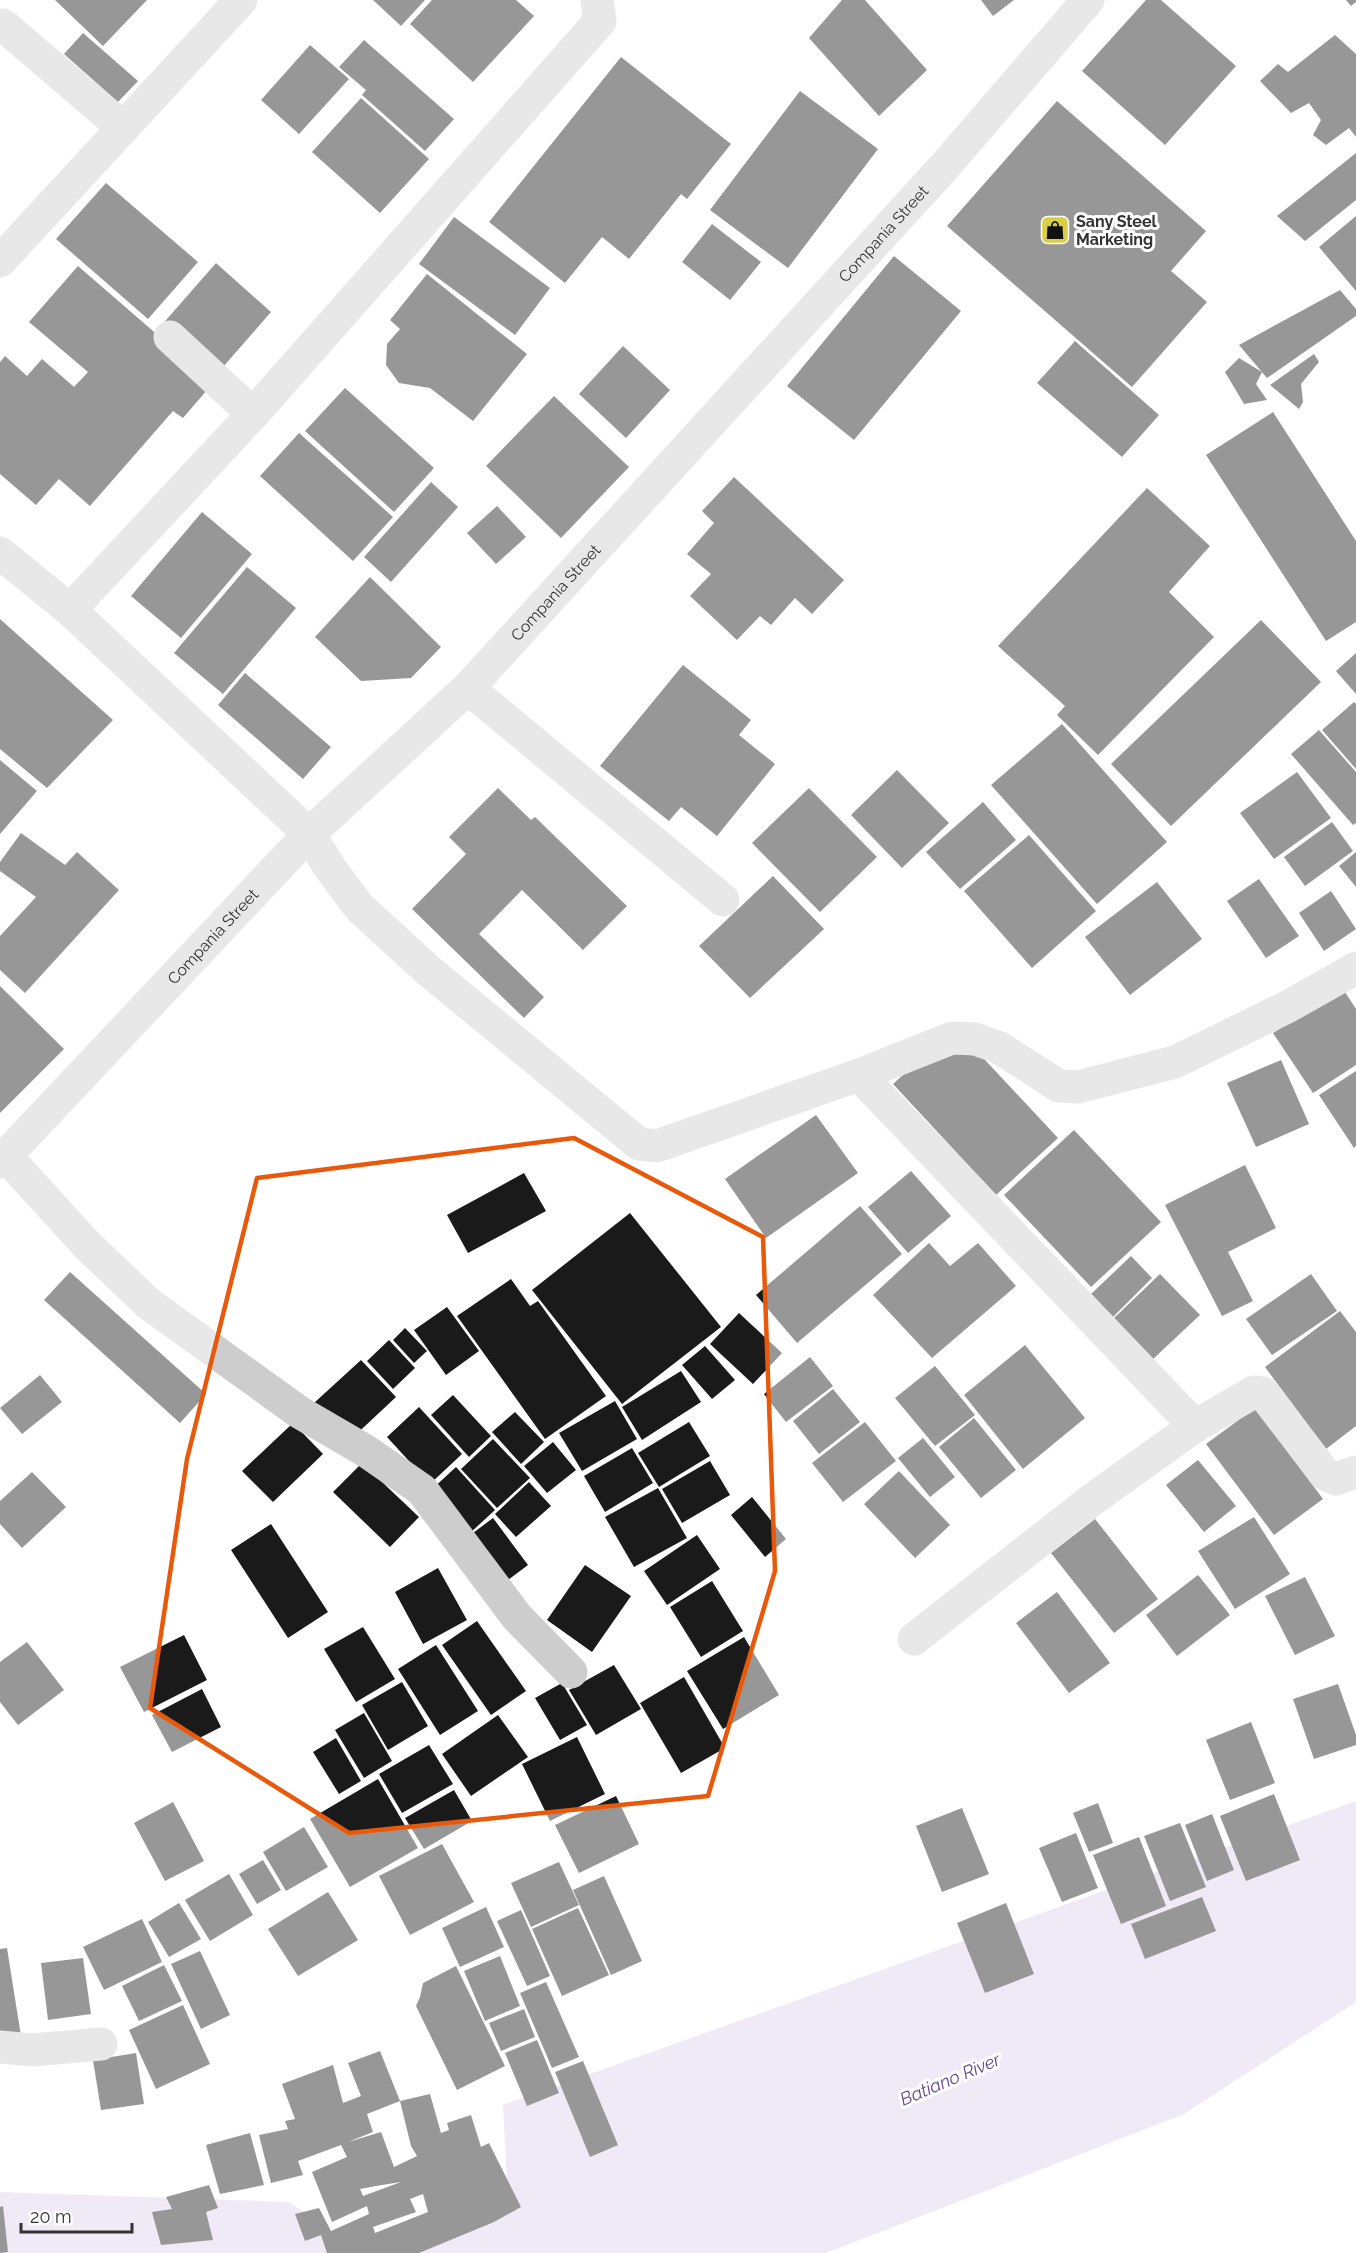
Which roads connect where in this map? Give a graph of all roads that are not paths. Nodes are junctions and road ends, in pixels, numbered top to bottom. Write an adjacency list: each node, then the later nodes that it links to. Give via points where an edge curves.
1 (241, 0): 5 (street)
2 (597, 0): 8 (street, via 600,21)
3 (1088, 0): 11 (street, Compania Street, via 944,167)
4 (3, 25): 5 (street)
5 (122, 127): 6 (street)
6 (0, 261)
7 (170, 337): 8 (street)
8 (253, 414): 10 (street)
9 (4, 564): 10 (street)
10 (70, 610): 12 (street)
11 (468, 688): 12 (street, Compania Street); 13 (street)
12 (309, 834): 15 (street, via 359,907 639,1144 657,1146); 16 (street, Compania Street)
13 (723, 900)
14 (1356, 968): 15 (street, via 1175,1062 1078,1087 1059,1086 998,1047 975,1039 952,1038)
15 (859, 1075): 17 (street)
16 (3, 1159): 20 (street, via 149,1304 299,1412 422,1490 517,1617)
17 (1195, 1426): 18 (street, via 1254,1392 1263,1393 1325,1474 1336,1479); 19 (street, via 1093,1499)
18 (1356, 1472)
19 (914, 1639)
20 (571, 1672)
21 (101, 2044): 22 (street, via 32,2050)
22 (0, 2047)

